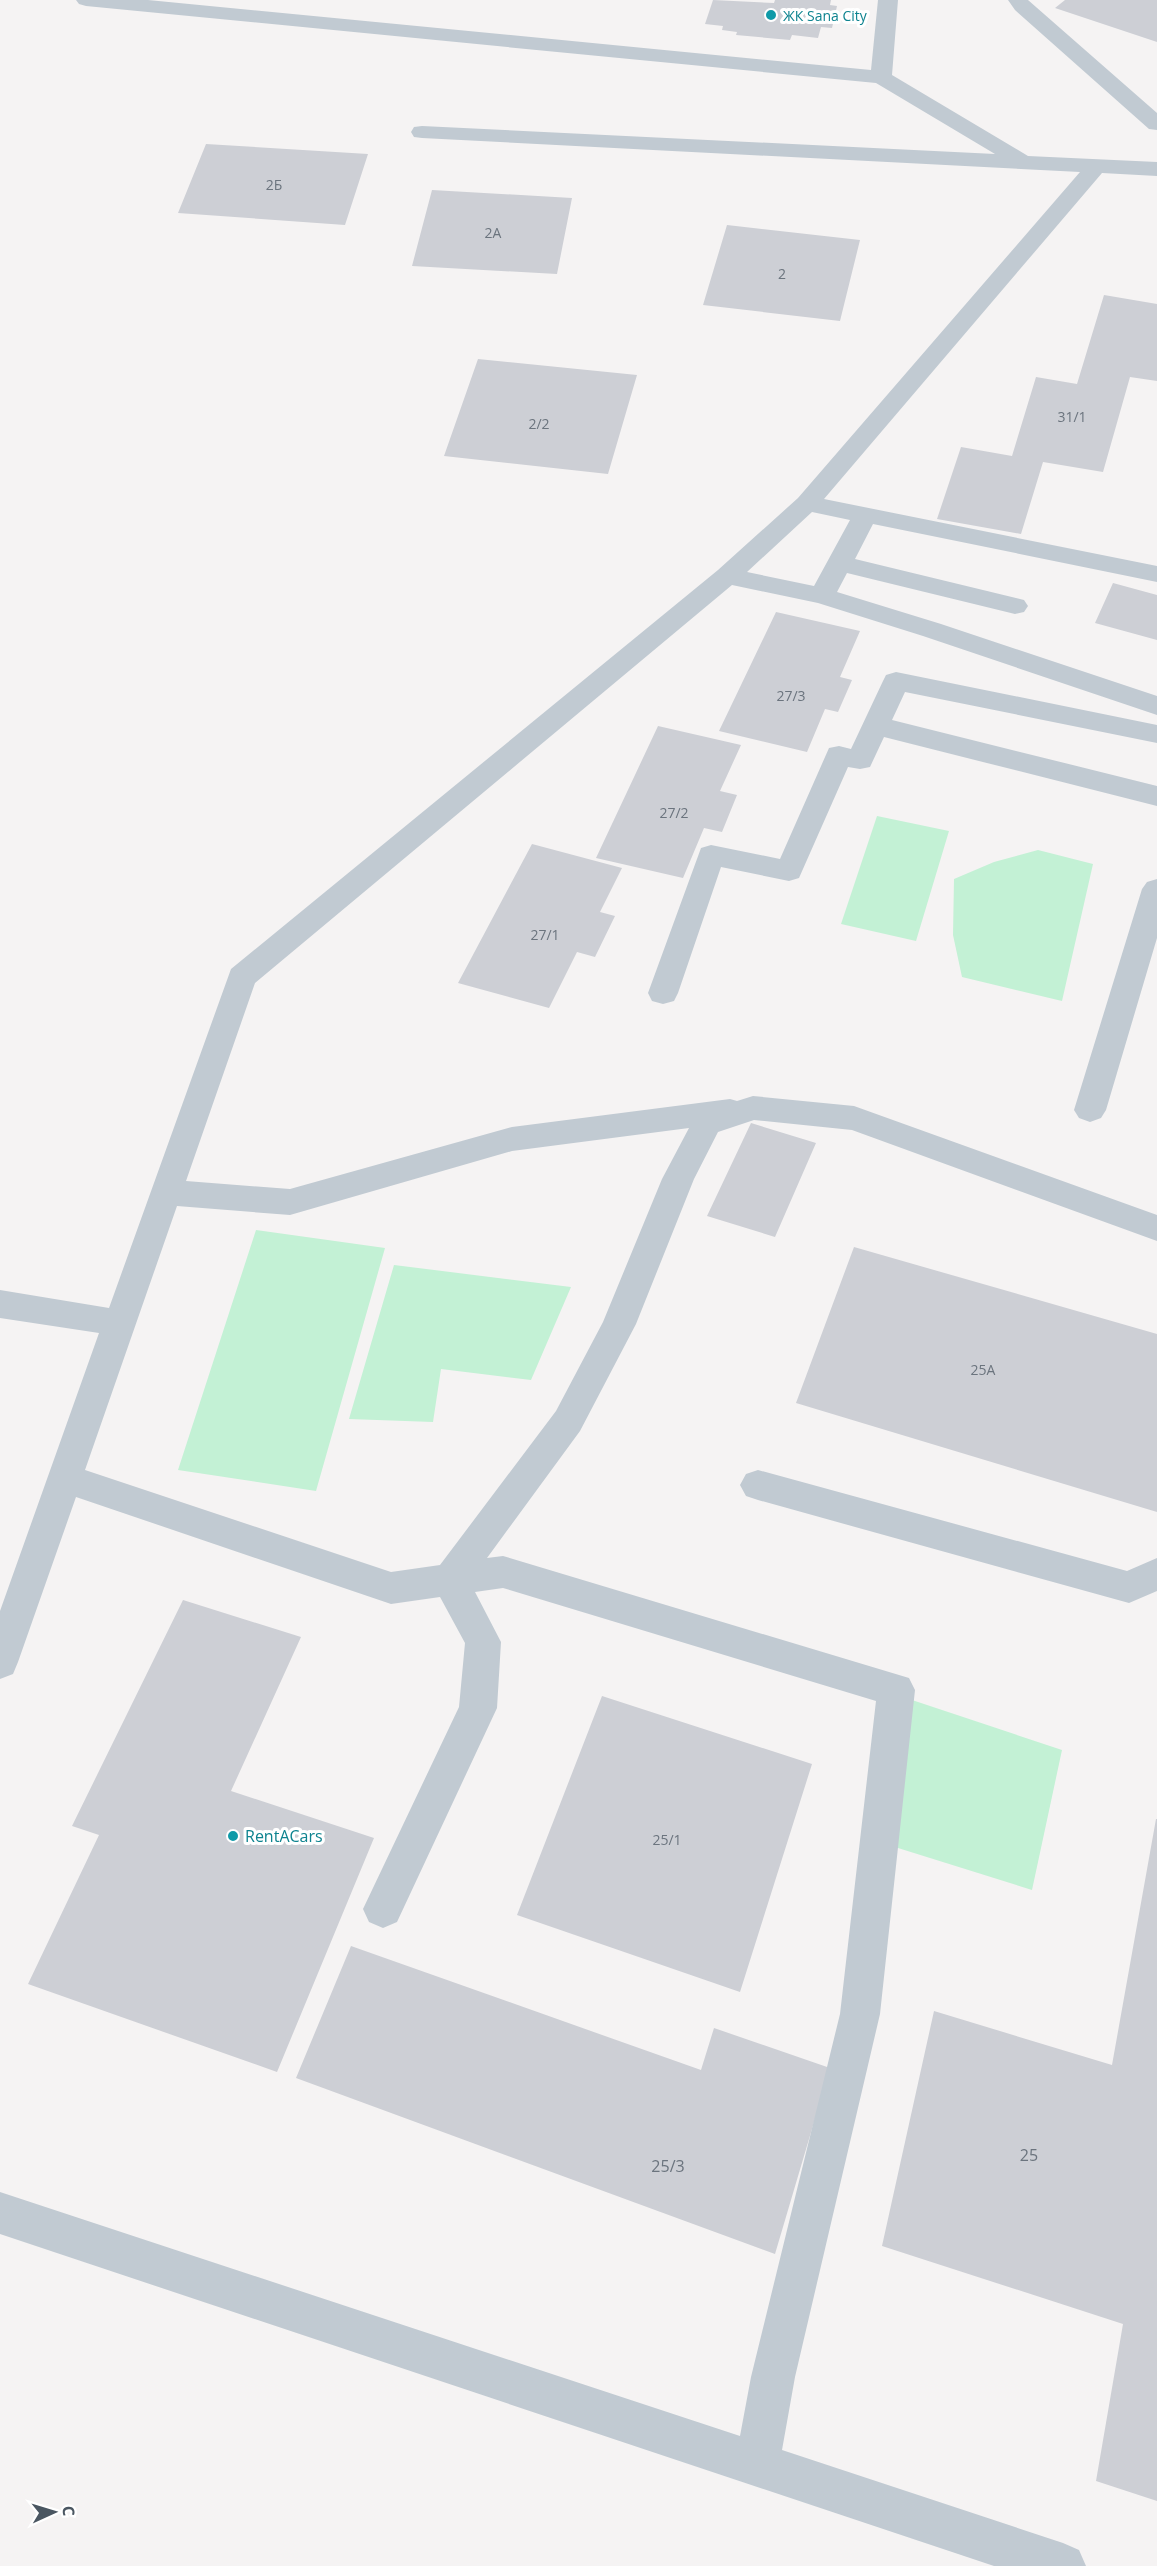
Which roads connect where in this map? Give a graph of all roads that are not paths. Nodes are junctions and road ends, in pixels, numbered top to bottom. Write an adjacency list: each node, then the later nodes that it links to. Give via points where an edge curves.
1 (86, 0): 4 (lane)
2 (888, 0): 5 (lane)
3 (1018, 0): 6 (lane)
4 (163, 4): 5 (lane)
5 (881, 77): 8 (lane)
6 (1154, 117)
7 (422, 132): 8 (lane)
8 (1023, 162): 9 (lane)
9 (1096, 166): 10 (lane); 11 (lane)
10 (1157, 169)
11 (807, 503): 12 (lane); 15 (lane)
12 (865, 515): 13 (lane); 14 (lane)
13 (840, 563): 16 (lane); 17 (lane)
14 (1157, 574)
15 (727, 576): 16 (lane); 26 (lane, via 242,977)
16 (822, 596): 18 (lane)
17 (1015, 606)
18 (1157, 706)
19 (875, 725): 20 (lane, via 896,681); 21 (lane); 23 (lane, via 860,759 839,756 789,871 711,855)
20 (1157, 734)
21 (1157, 796)
22 (1157, 889): 25 (lane)
23 (663, 993)
24 (753, 1108): 26 (lane, via 512,1139 290,1202); 27 (lane, via 854,1118); 33 (lane, via 707,1124 678,1179 620,1324 568,1421)
25 (1090, 1110)
26 (166, 1192): 29 (lane)
27 (1157, 1228)
28 (0, 1304): 29 (lane)
29 (120, 1323): 30 (lane)
30 (65, 1478): 33 (lane, via 391,1588); 34 (lane)
31 (758, 1485): 32 (lane, via 1130,1587)
32 (1157, 1574)
33 (450, 1580): 35 (lane, via 483,1642 478,1708); 37 (lane, via 503,1572 896,1690 860,2014 773,2377)
34 (0, 1662)
35 (383, 1909)
36 (0, 2213): 37 (lane)
37 (757, 2464): 38 (lane)
38 (1063, 2566)

